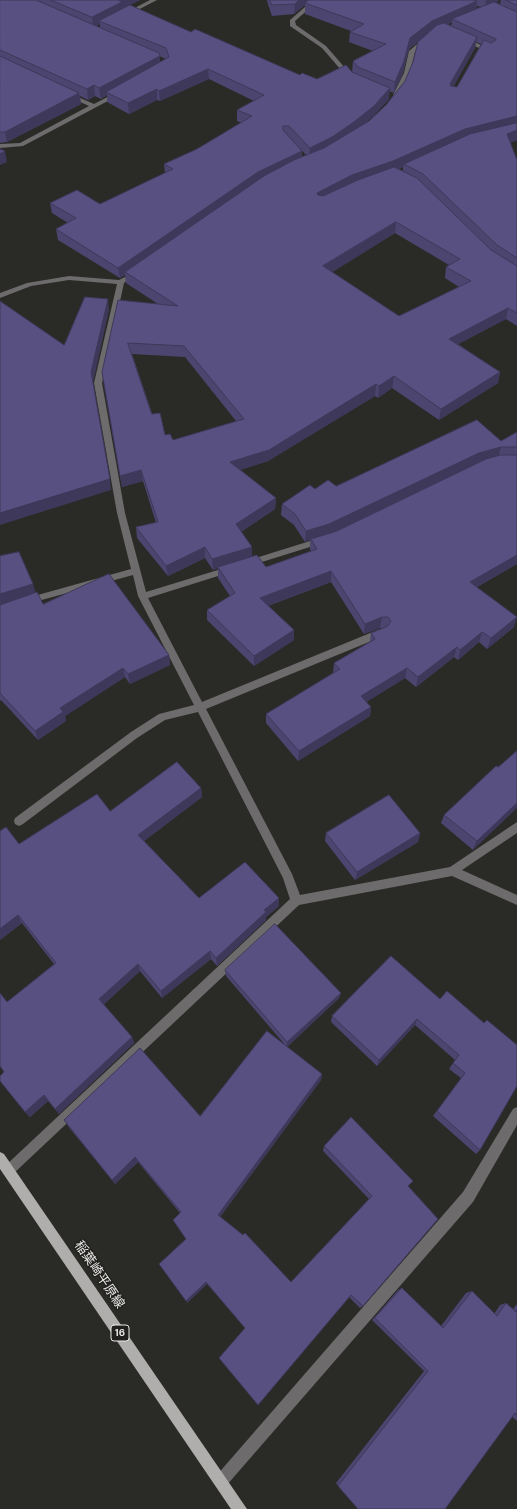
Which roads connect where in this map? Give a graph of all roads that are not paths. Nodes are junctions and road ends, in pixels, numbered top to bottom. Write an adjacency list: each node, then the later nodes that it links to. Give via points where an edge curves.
1 (154, 0): 3 (street)
2 (316, 0): 9 (street, via 292,22 293,26 324,47)
3 (120, 17)
4 (433, 34): 12 (street, via 412,51 400,91 393,100)
5 (455, 35): 6 (street)
6 (480, 46): 7 (street); 8 (street)
7 (490, 51)
8 (477, 53)
9 (354, 80)
10 (126, 89): 13 (street)
11 (65, 93): 13 (street)
12 (388, 95)
13 (94, 106): 14 (street, via 21,145)
14 (0, 146)
15 (134, 273): 16 (street)
16 (121, 282): 17 (street, via 69,278 29,284); 19 (street, via 98,383 121,513)
17 (0, 296)
18 (332, 538): 20 (street)
19 (137, 571): 20 (street); 21 (street)
20 (144, 596): 23 (street)
21 (20, 603)
22 (382, 632): 23 (street)
23 (200, 707): 24 (street, via 162,717); 27 (street, via 288,877)
24 (19, 821)
25 (517, 827): 26 (street)
26 (452, 871): 27 (street); 28 (street)
27 (296, 900): 31 (street)
28 (517, 900)
29 (517, 1113): 32 (street, via 468,1197)
30 (0, 1158): 31 (main road, 稲葉崎平原線 / 16)
31 (9, 1170): 32 (main road, 稲葉崎平原線 / 16)
32 (221, 1481): 33 (main road, 稲葉崎平原線 / 16)
33 (240, 1509)

